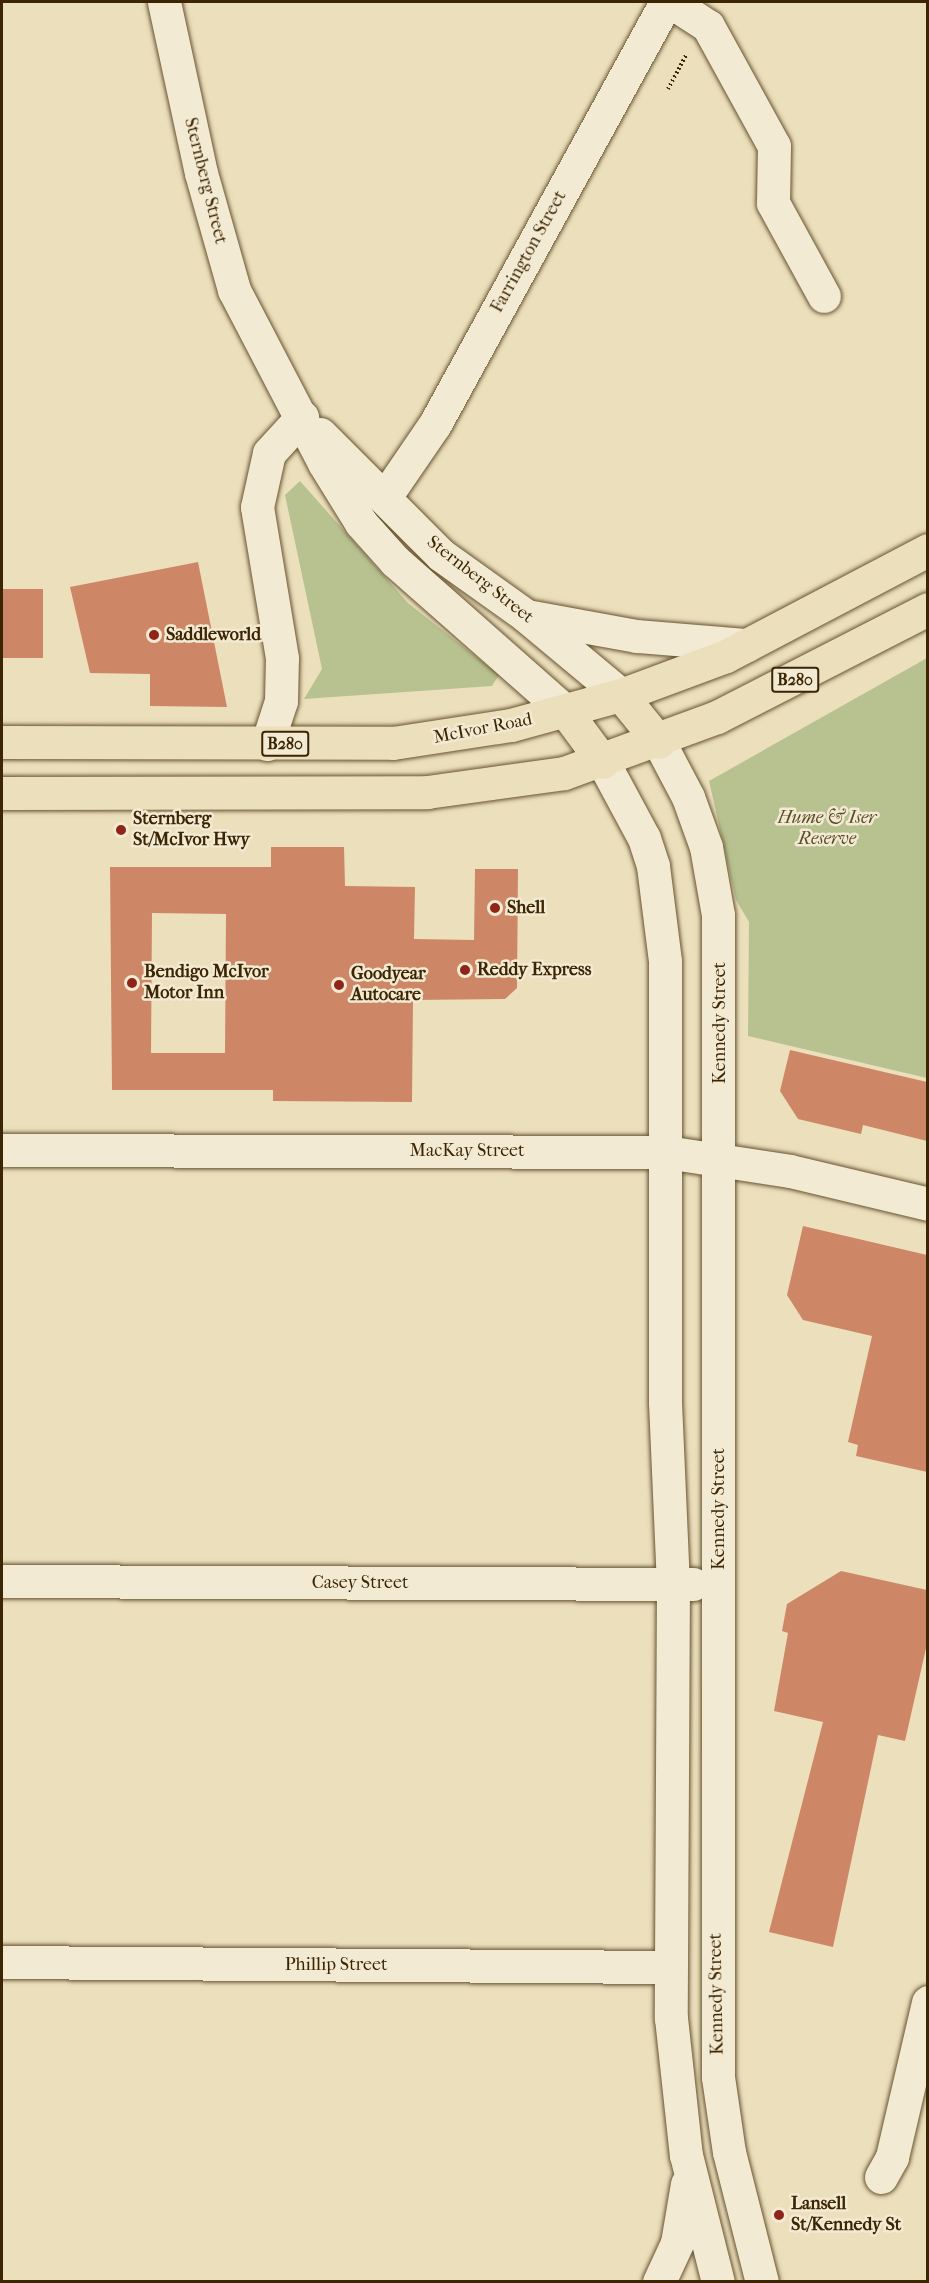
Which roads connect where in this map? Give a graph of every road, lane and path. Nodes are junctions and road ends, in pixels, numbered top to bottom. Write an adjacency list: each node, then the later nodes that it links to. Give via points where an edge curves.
1 (164, 2): 5 (street, Sternberg Street, via 223,257 252,329)
2 (666, 2): 6 (street, Farrington Street, via 435,424)
3 (670, 2): 4 (street, via 708,26 774,146 773,203)
4 (824, 296)
5 (302, 417): 6 (street, Sternberg Street); 12 (street, Sternberg Street, via 342,494 395,561 429,595 535,680); 15 (street, via 269,453 257,507 282,658 281,701)
6 (385, 497): 9 (street, Sternberg Street, via 441,555)
7 (927, 550): 10 (main road, McIvor Road / B280)
8 (927, 609): 14 (main road, B280, via 785,686)
9 (525, 615): 10 (street, via 628,635); 11 (street, Sternberg Street)
10 (747, 645): 11 (main road, McIvor Road / B280)
11 (621, 695): 12 (main road, McIvor Road / B280); 14 (main road, Sternberg Street)
12 (566, 712): 15 (main road, McIvor Road / B280, via 421,740); 16 (main road, Sternberg Street)
13 (13, 742): 15 (main road, McIvor Road / B280); 18 (main road, via 98,764 182,766)
14 (659, 742): 16 (main road, B280); 21 (street, Kennedy Street, via 688,797 713,878 720,962)
15 (267, 744)
16 (603, 762): 18 (main road, B280, via 511,784 427,792); 20 (street, via 644,838 658,895 668,1014)
17 (2, 793): 18 (main road, B280)
18 (188, 794)
19 (2, 1150): 20 (street, MacKay Street)
20 (666, 1152): 21 (street, MacKay Street); 24 (street, via 665,1402)
21 (720, 1160): 22 (street, MacKay Street, via 825,1178); 25 (street, Kennedy Street)
22 (927, 1204)
23 (2, 1581): 24 (street, Casey Street)
24 (673, 1584): 25 (street, Casey Street); 27 (street)
25 (719, 1585): 33 (street, Kennedy Street, via 718,2077 731,2161)
26 (2, 1962): 27 (street, Phillip Street)
27 (670, 1967): 29 (street, via 673,2063)
28 (927, 2002): 30 (street, via 897,2140)
29 (689, 2169): 31 (street, via 677,2243); 32 (street)
30 (881, 2177)
31 (659, 2282)
32 (718, 2282)
33 (762, 2282)

